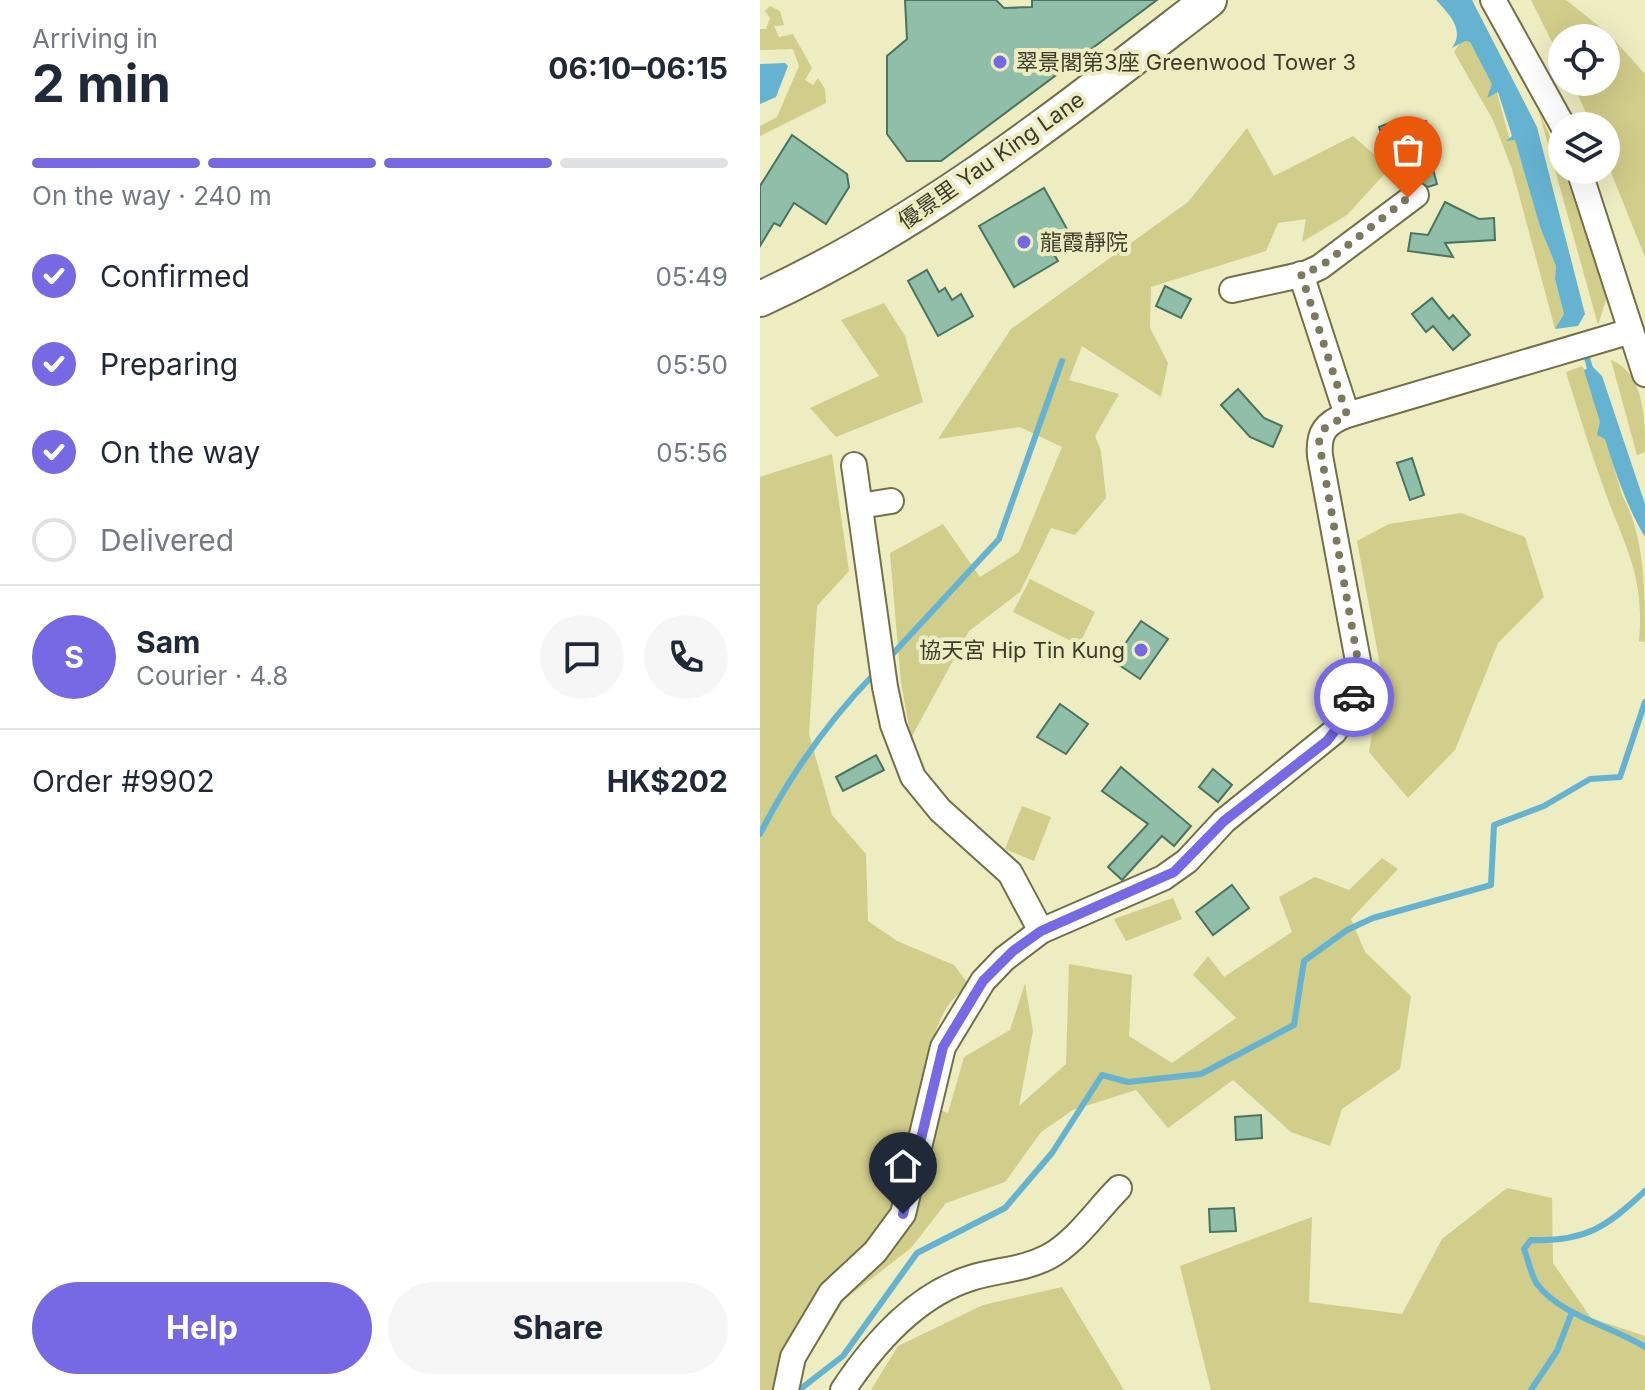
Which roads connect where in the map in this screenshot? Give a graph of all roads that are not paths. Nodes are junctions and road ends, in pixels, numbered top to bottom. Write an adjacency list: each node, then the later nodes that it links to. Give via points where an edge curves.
1 (1209, 0): 8 (street, 優景里 Yau King Lane, via 975,177 871,242)
2 (1493, 0): 3 (street)
3 (1555, 112)
4 (1584, 184): 9 (street)
5 (1416, 195): 6 (street, via 1320,267)
6 (1301, 274): 7 (street); 11 (street)
7 (1232, 290)
8 (760, 299)
9 (1631, 331): 10 (street); 11 (street)
10 (1645, 374)
11 (1347, 415): 15 (street, via 1325,428 1319,442 1358,661 1358,683 1347,715 1327,741 1224,821 1174,872)
12 (854, 465): 14 (street)
13 (891, 501): 14 (street)
14 (860, 506): 15 (street, via 885,687 913,777 940,810 1010,873)
15 (1041, 931): 17 (street, via 983,981 955,1023 939,1059 903,1214 882,1244 831,1293 793,1357)
16 (1119, 1188): 18 (street, via 1048,1257 944,1288 919,1305)
17 (786, 1390)
18 (843, 1390)

